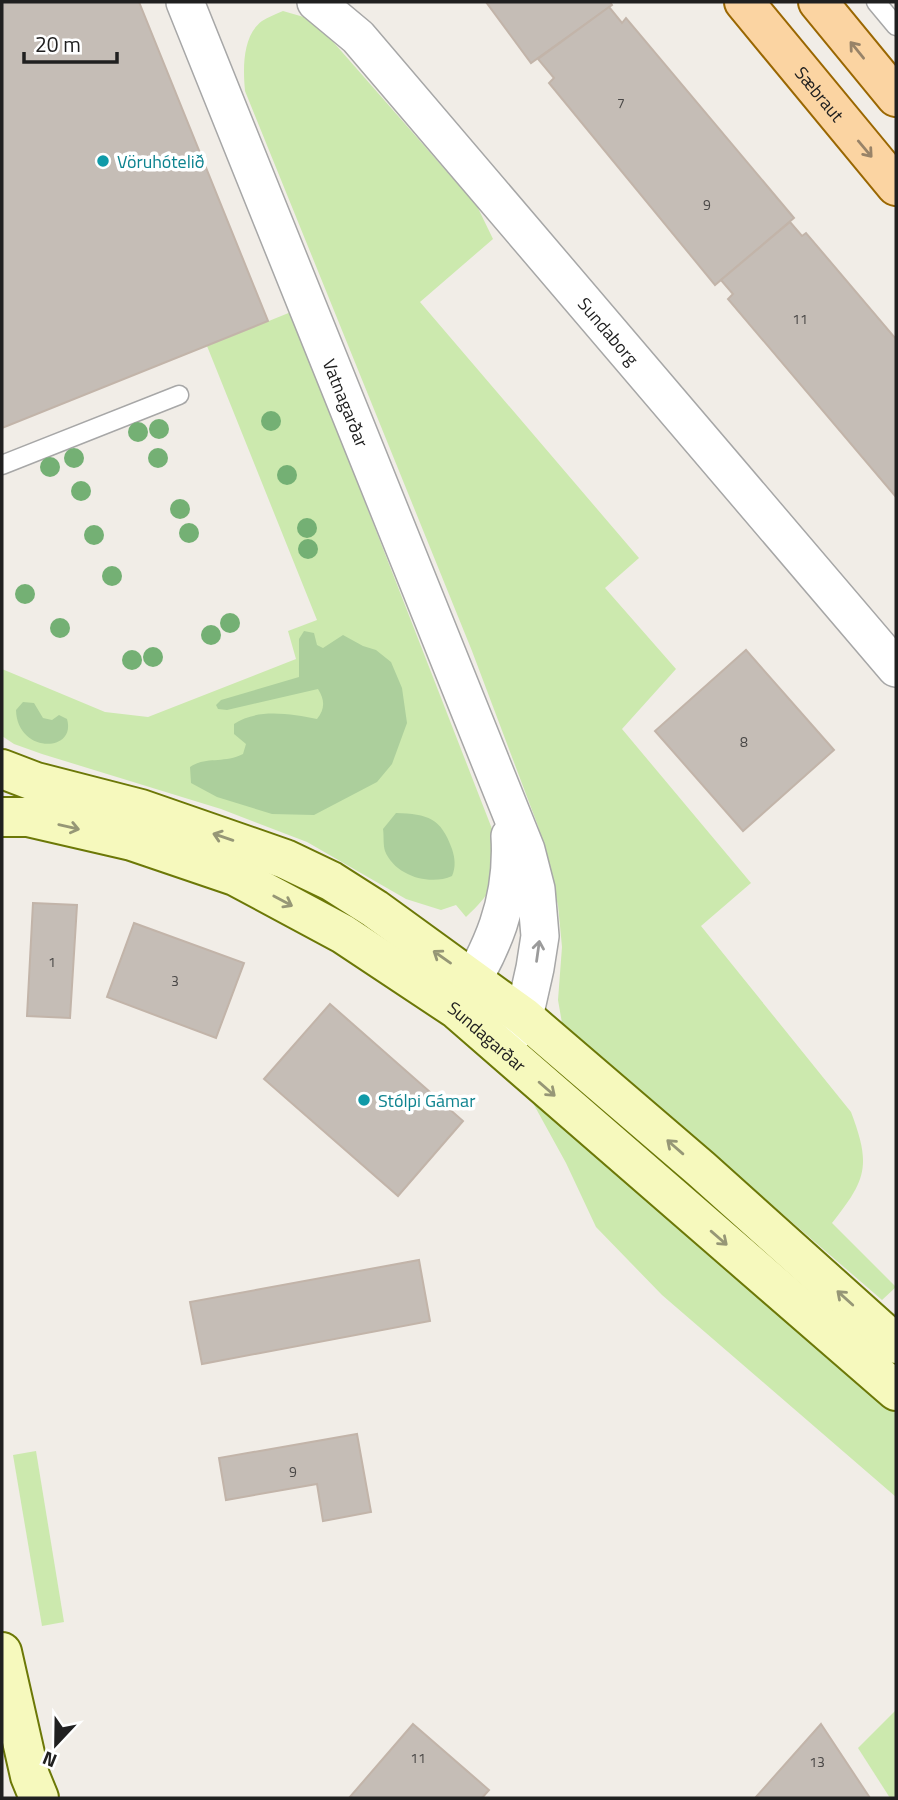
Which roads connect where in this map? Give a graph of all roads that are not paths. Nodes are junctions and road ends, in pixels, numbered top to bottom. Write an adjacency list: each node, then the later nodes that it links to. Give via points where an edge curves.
1 (185, 2): 13 (street, Vatnagarðar)
2 (316, 2): 11 (street, Sundaborg, via 358,37)
3 (744, 2): 8 (main road, Sæbraut, one-way to 8)
4 (818, 2): 7 (main road, one-way to 4)
5 (876, 2): 6 (lane)
6 (896, 26)
7 (896, 97)
8 (896, 186)
9 (179, 395): 10 (lane)
10 (2, 465)
11 (896, 668)
12 (2, 769): 15 (main road, Sundagarðar, one-way to 12, via 375,909 331,881 285,859 141,809)
13 (508, 804): 15 (street, Vatnagarðar, via 511,864 504,909 493,942); 16 (street, Vatnagarðar, one-way to 13, via 540,936 526,850)
14 (2, 817): 15 (main road, Sundagarðar, one-way to 15, via 28,817 132,841 235,876)
15 (465, 994): 16 (main road, Sundagarðar); 17 (main road, Sundagarðar)
16 (524, 1017): 17 (street, Vatnagarðar); 18 (main road, Sundagarðar, one-way to 16, via 701,1170)
17 (502, 1049): 18 (main road, Sundagarðar, one-way to 18)
18 (888, 1357)
19 (3, 1665): 20 (main road)
20 (39, 1798)

